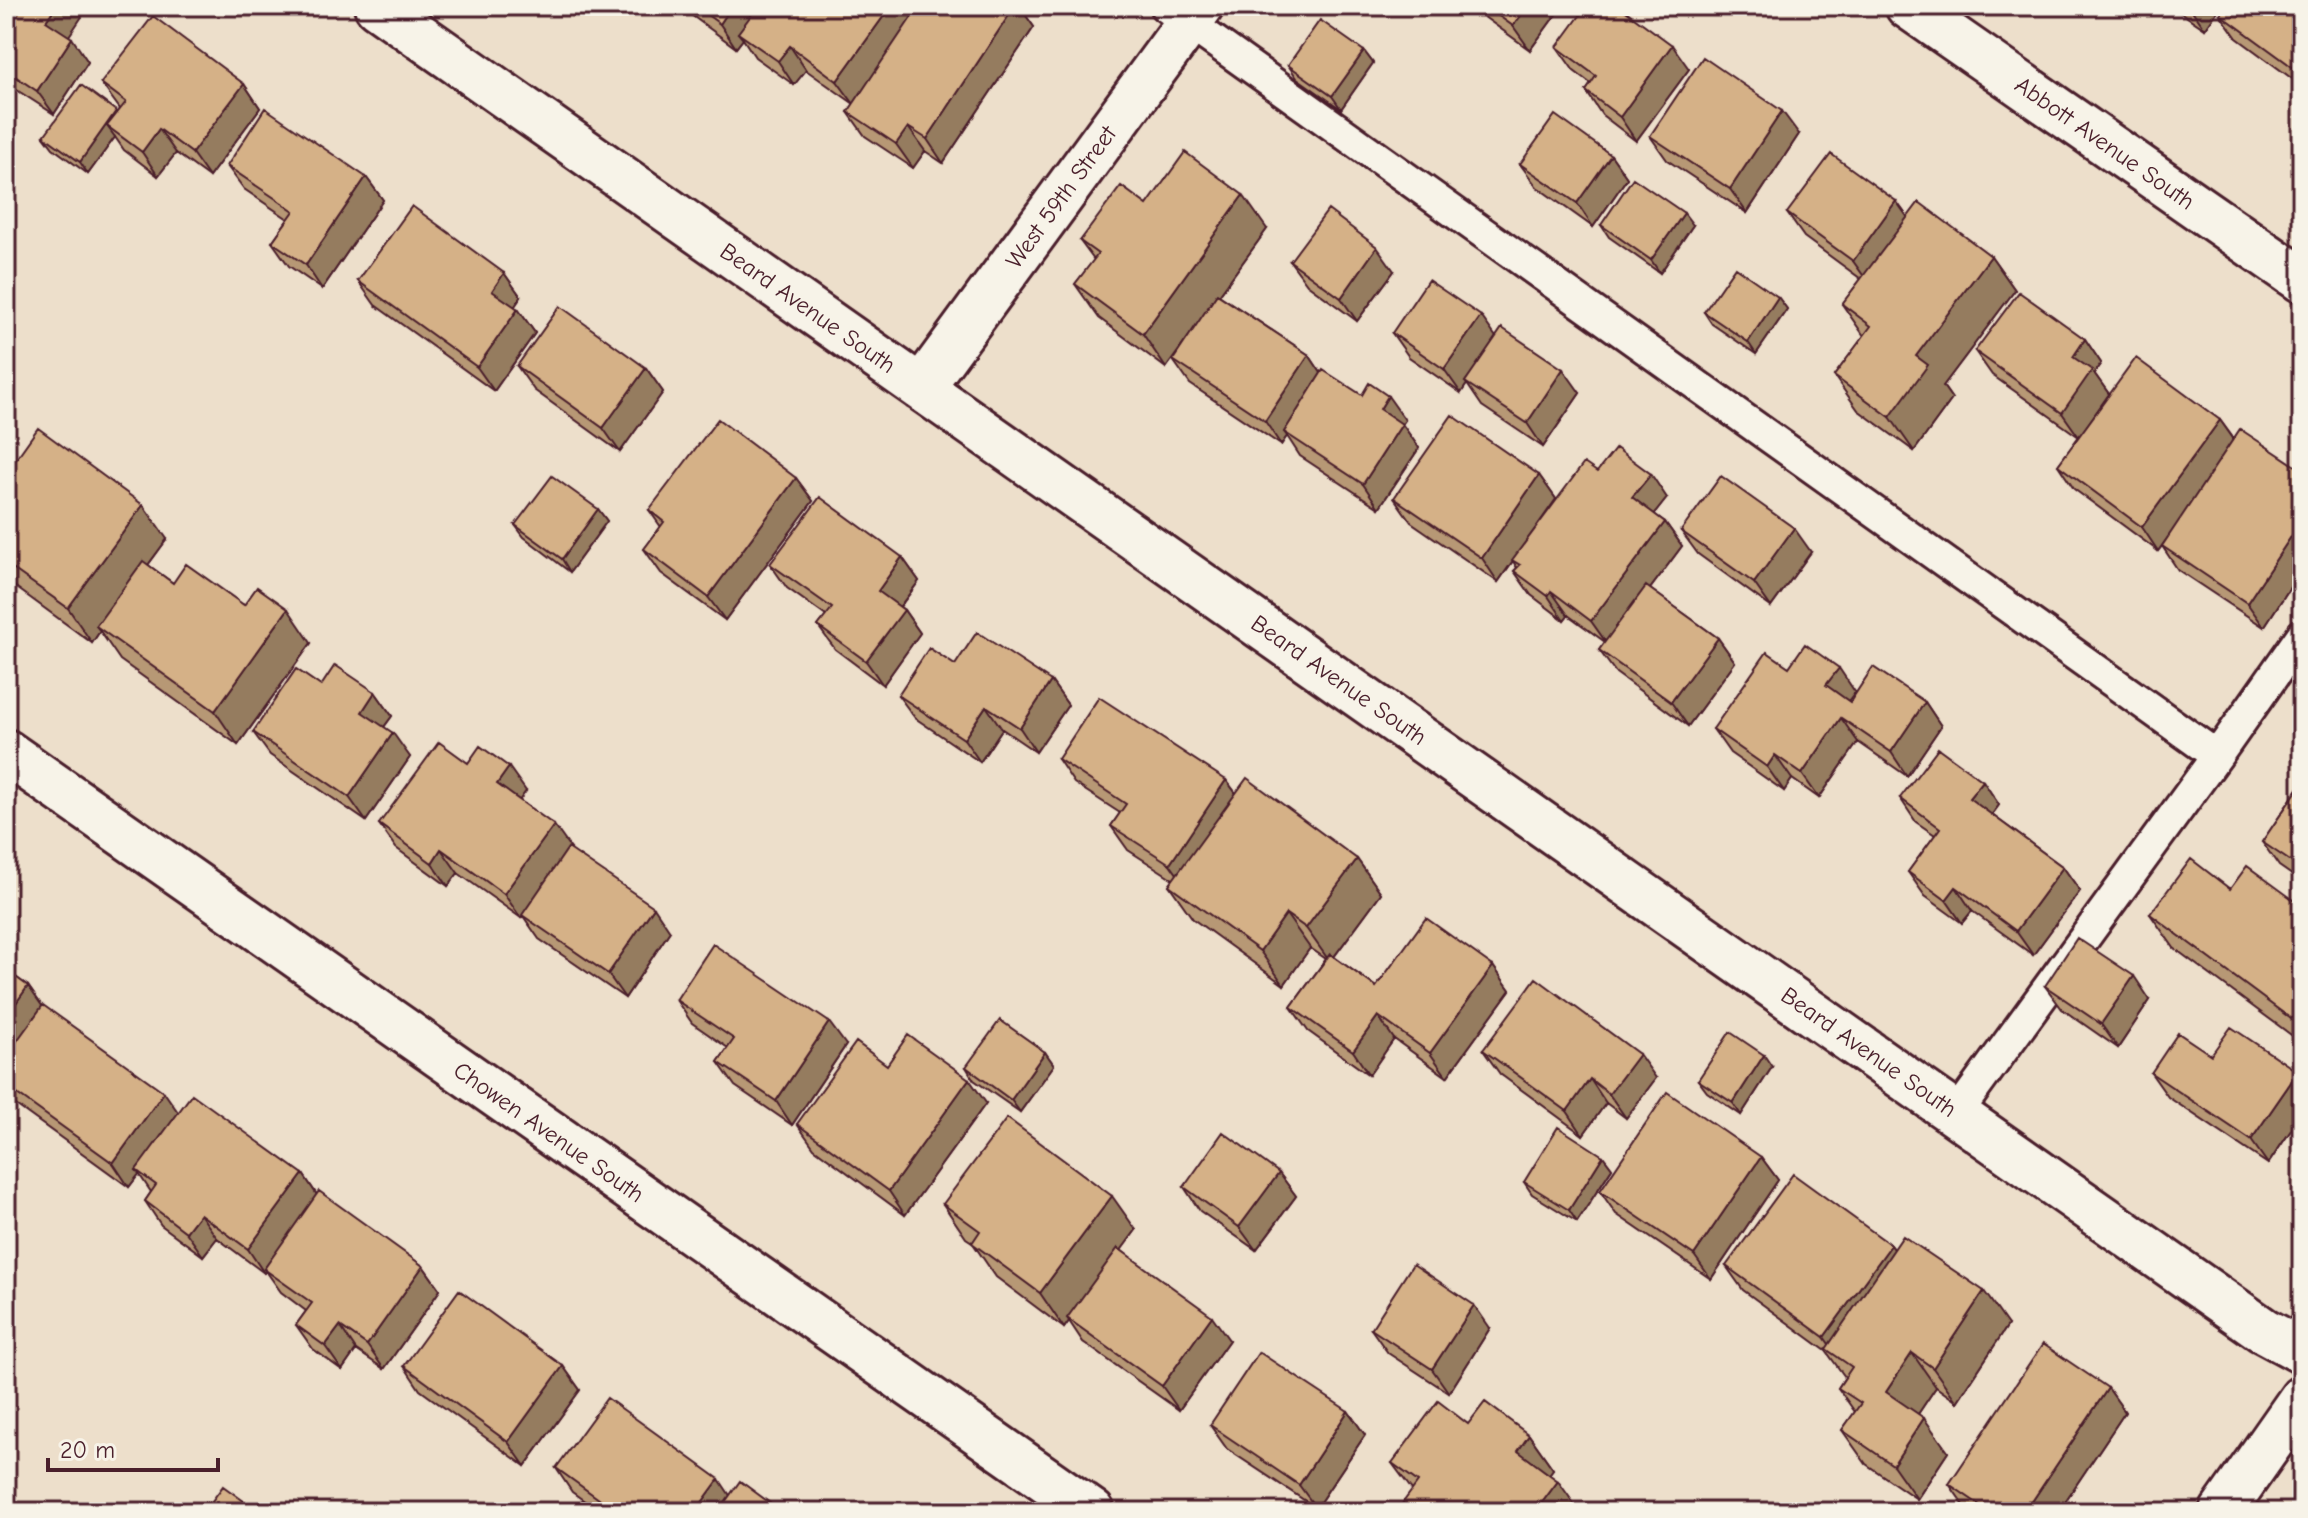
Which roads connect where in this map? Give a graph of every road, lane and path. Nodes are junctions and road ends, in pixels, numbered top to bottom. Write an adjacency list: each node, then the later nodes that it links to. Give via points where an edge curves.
1 (377, 6): 5 (street, Beard Avenue South)
2 (1908, 6): 4 (street, Abbott Avenue South)
3 (1185, 12): 5 (street, West 59th Street); 8 (lane)
4 (2302, 280)
5 (921, 388): 9 (street, Beard Avenue South)
6 (2302, 635): 8 (lane)
7 (6, 752): 12 (street, Chowen Avenue South)
8 (2217, 756): 9 (lane)
9 (1957, 1113): 10 (street, Beard Avenue South, via 2263,1330)
10 (2302, 1351)
11 (2302, 1398): 13 (street)
12 (1092, 1512)
13 (2222, 1512)

